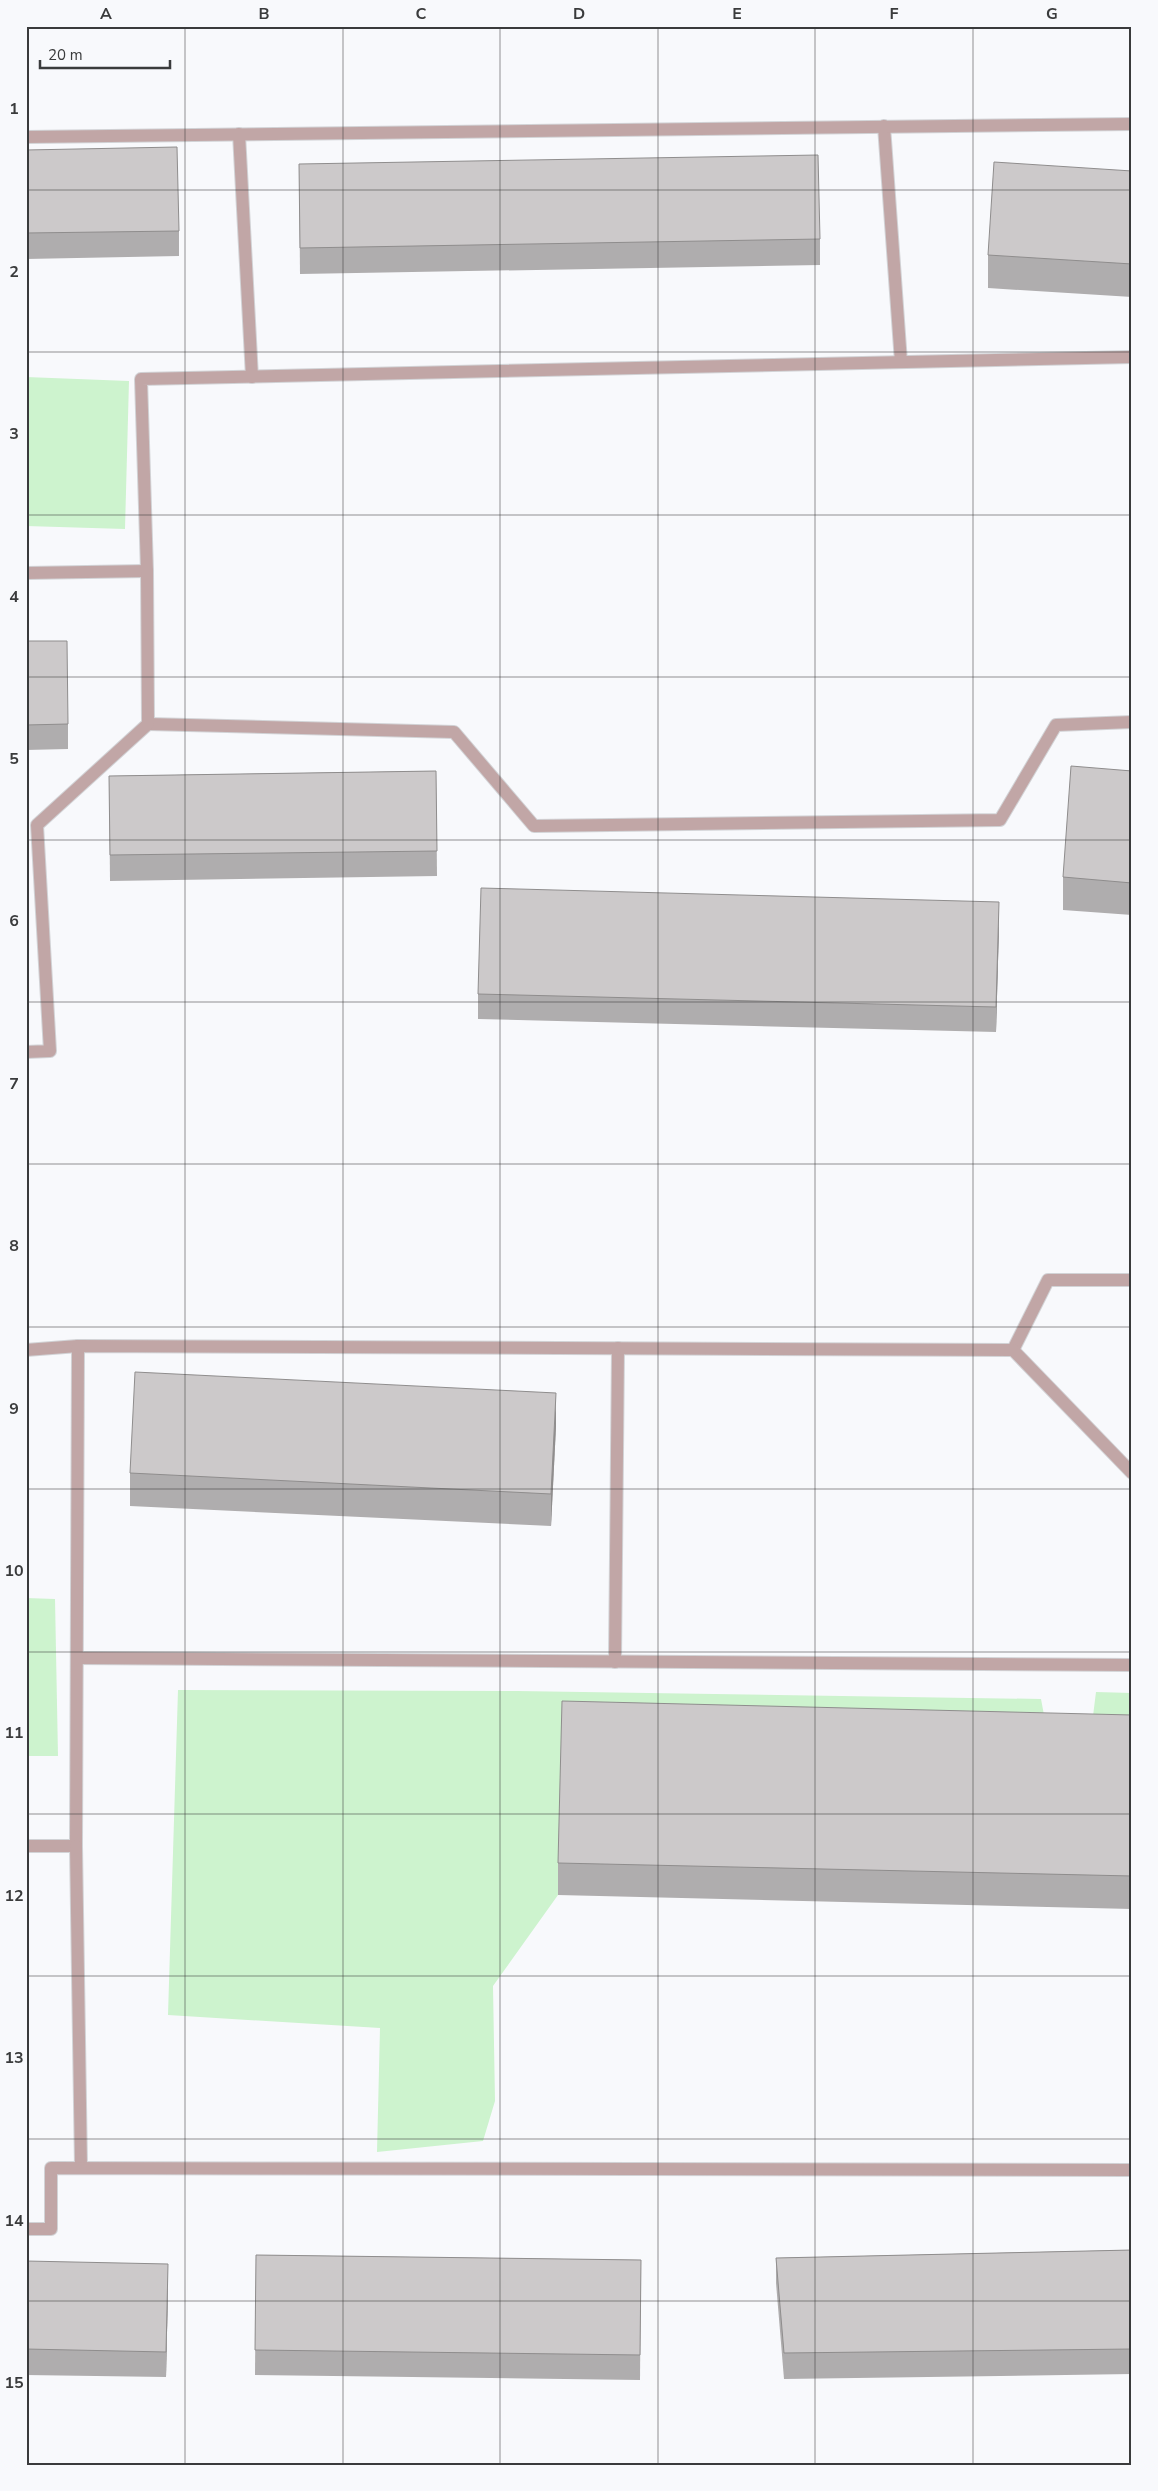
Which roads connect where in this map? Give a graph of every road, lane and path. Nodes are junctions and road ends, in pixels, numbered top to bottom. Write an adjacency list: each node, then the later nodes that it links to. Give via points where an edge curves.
1 (1132, 124): 2 (street)
2 (884, 126): 3 (street); 6 (street)
3 (239, 134): 4 (street); 7 (street)
4 (26, 137)
5 (1132, 357): 6 (street)
6 (901, 362): 7 (street)
7 (252, 377): 8 (street, via 141,379)
8 (147, 571): 9 (street); 11 (street)
9 (26, 573)
10 (1132, 722): 11 (street, via 1056,725 1000,820 534,826 454,732)
11 (148, 724): 12 (street, via 37,825 50,1051)
12 (26, 1052)
13 (1132, 1280): 17 (street, via 1048,1280)
14 (78, 1346): 15 (street); 16 (street); 19 (street)
15 (618, 1348): 17 (street); 20 (street)
16 (26, 1350)
17 (1013, 1350): 18 (street)
18 (1132, 1473)
19 (77, 1658): 20 (street); 23 (street)
20 (615, 1662): 21 (street)
21 (1132, 1665)
22 (26, 1846): 23 (street)
23 (76, 1846): 24 (street)
24 (81, 2168): 25 (street); 26 (street, via 51,2168 51,2229)
25 (1132, 2170)
26 (26, 2229)

